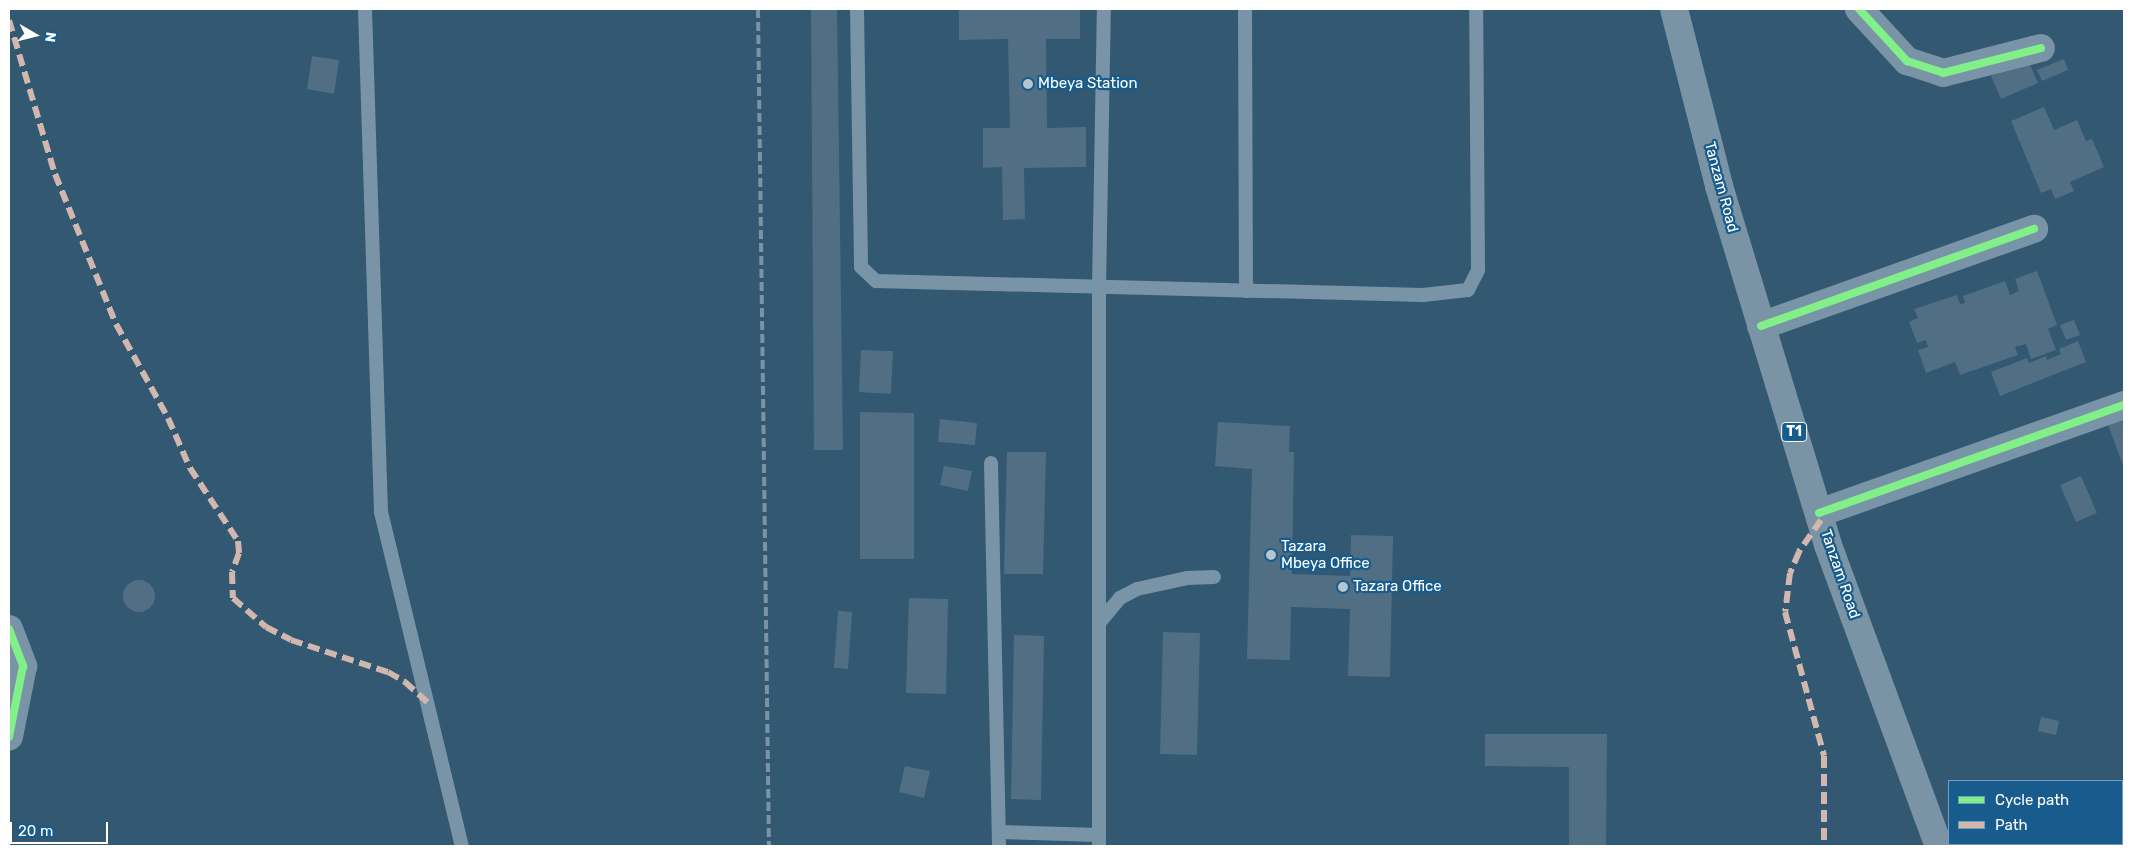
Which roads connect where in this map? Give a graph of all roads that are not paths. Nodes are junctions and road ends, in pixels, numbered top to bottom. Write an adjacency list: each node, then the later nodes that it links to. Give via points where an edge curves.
1 (365, 9): 22 (lane, via 381,512)
2 (857, 9): 10 (lane, via 861,268 876,281 893,284)
3 (1104, 9): 10 (lane)
4 (1246, 9): 11 (lane)
5 (1476, 9): 11 (lane, via 1479,245 1478,270 1468,290 1423,295)
6 (1674, 9): 12 (highway, Tanzam Road / T1, via 1719,186)
7 (1859, 9): 8 (street, via 1907,61 1943,73)
8 (2041, 48)
9 (2034, 228): 12 (street)
10 (1099, 288): 11 (lane); 17 (lane)
11 (1246, 291)
12 (1760, 326): 15 (highway, Tanzam Road / T1)
13 (2124, 405): 15 (street)
14 (991, 463): 20 (lane)
15 (1819, 513): 24 (highway, Tanzam Road / T1)
16 (1214, 577): 17 (lane, via 1187,578 1137,589 1120,598)
17 (1099, 623): 21 (lane)
18 (9, 629): 19 (street, via 23,666)
19 (9, 737)
20 (999, 832): 21 (lane); 23 (lane)
21 (1099, 840)
22 (462, 846)
23 (999, 846)
24 (1939, 846)

